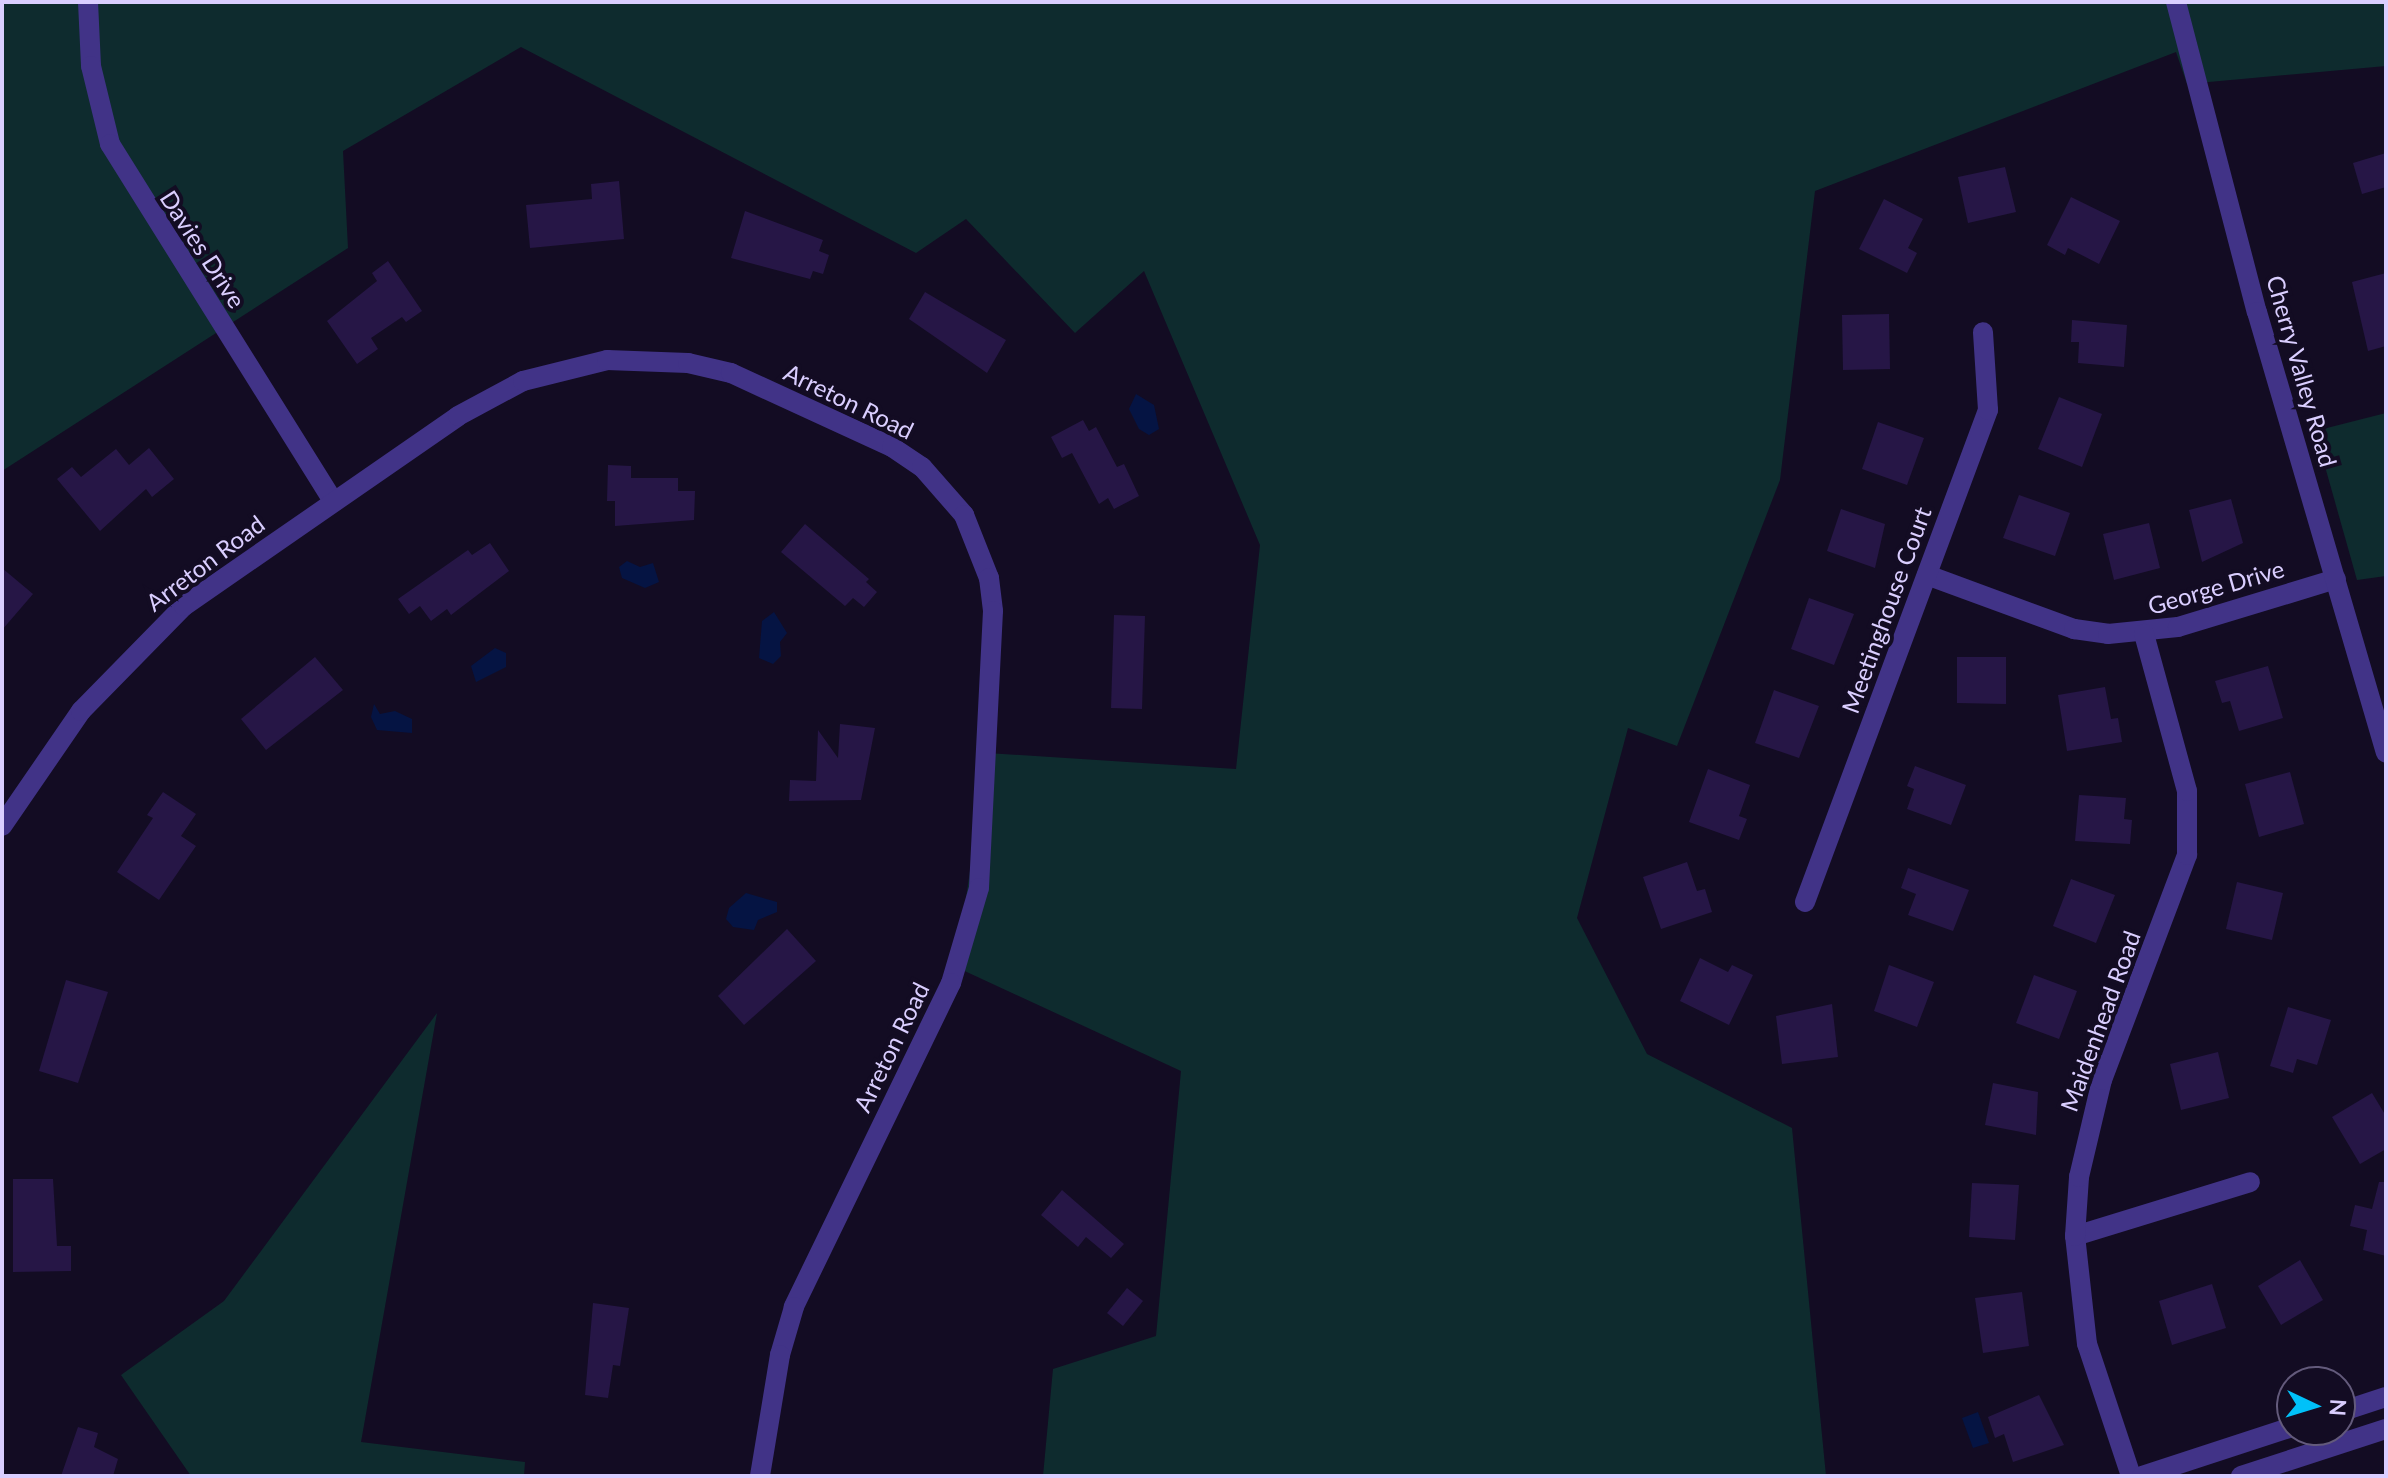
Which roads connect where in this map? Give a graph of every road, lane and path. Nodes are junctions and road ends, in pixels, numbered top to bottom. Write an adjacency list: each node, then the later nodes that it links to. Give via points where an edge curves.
1 (88, 2): 4 (street, Davies Drive, via 98,108 116,155)
2 (2176, 2): 6 (street, Cherry Valley Road, via 2257,312)
3 (1983, 332): 5 (street, Meetinghouse Court, via 1988,410)
4 (334, 502): 9 (street, Arreton Road, via 184,606 130,656 54,746); 17 (street, Arreton Road, via 484,399 523,381 569,366 645,359 731,373 892,447 946,491 979,546 993,611 984,842 976,901 951,983 794,1307 780,1355)
5 (1927, 575): 7 (street, George Drive, via 2074,629); 10 (street, Meetinghouse Court)
6 (2336, 579): 7 (street, George Drive); 8 (street, Cherry Valley Road)
7 (2144, 634): 12 (street, Maidenhead Road, via 2187,791 2187,855 2095,1104 2079,1177)
8 (2386, 752)
9 (2, 826)
10 (1805, 902)
11 (2250, 1182): 12 (street)
12 (2075, 1236): 18 (street, Maidenhead Road, via 2087,1344)
13 (2386, 1397): 14 (street)
14 (2356, 1407)
15 (2386, 1429): 20 (street)
16 (2276, 1432): 19 (street)
17 (760, 1476)
18 (2131, 1476)
19 (2142, 1476)
20 (2241, 1476)

